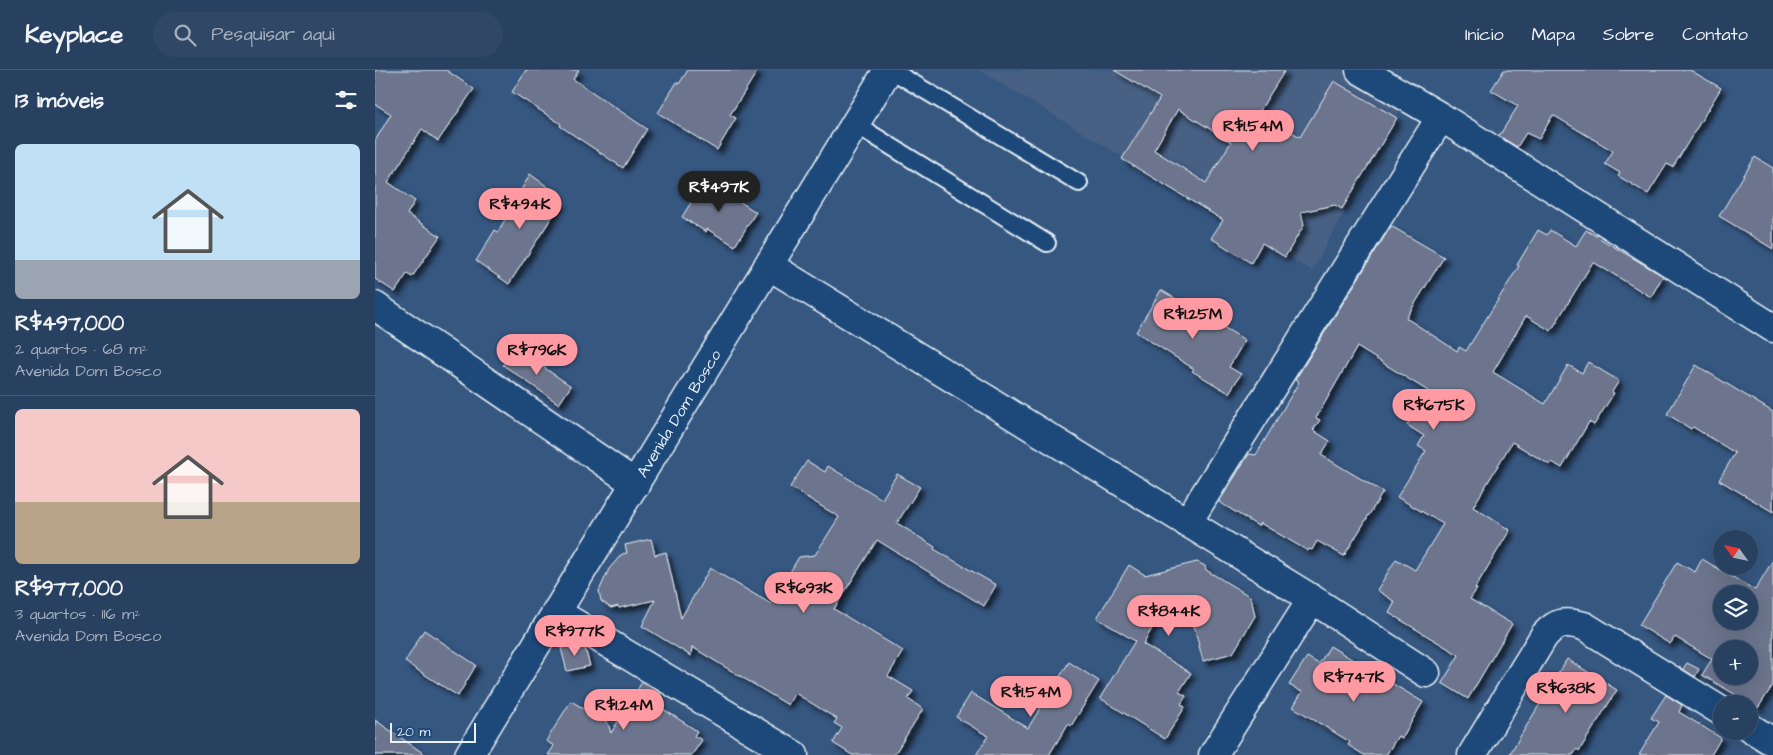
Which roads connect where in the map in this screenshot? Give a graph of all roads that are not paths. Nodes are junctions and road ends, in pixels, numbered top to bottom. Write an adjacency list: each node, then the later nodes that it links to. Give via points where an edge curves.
1 (889, 70): 4 (street, Avenida Dom Bosco); 5 (lane)
2 (1360, 70): 3 (street)
3 (1441, 117): 9 (street); 11 (street)
4 (855, 124): 6 (lane); 7 (street, Avenida Dom Bosco)
5 (1079, 183)
6 (1047, 243)
7 (768, 265): 10 (street, Avenida Dom Bosco); 11 (street)
8 (375, 306): 10 (street)
9 (1773, 328)
10 (636, 484): 13 (street, Avenida Dom Bosco)
11 (1187, 523): 12 (street)
12 (1312, 599): 14 (street); 20 (street)
13 (557, 612): 18 (street, Avenida Dom Bosco); 19 (street)
14 (1426, 673)
15 (1713, 706): 21 (street, via 1584,626 1562,622 1544,636)
16 (1758, 733): 17 (street)
17 (1773, 742)
18 (469, 755)
19 (794, 755)
20 (1213, 755)
21 (1472, 755)

